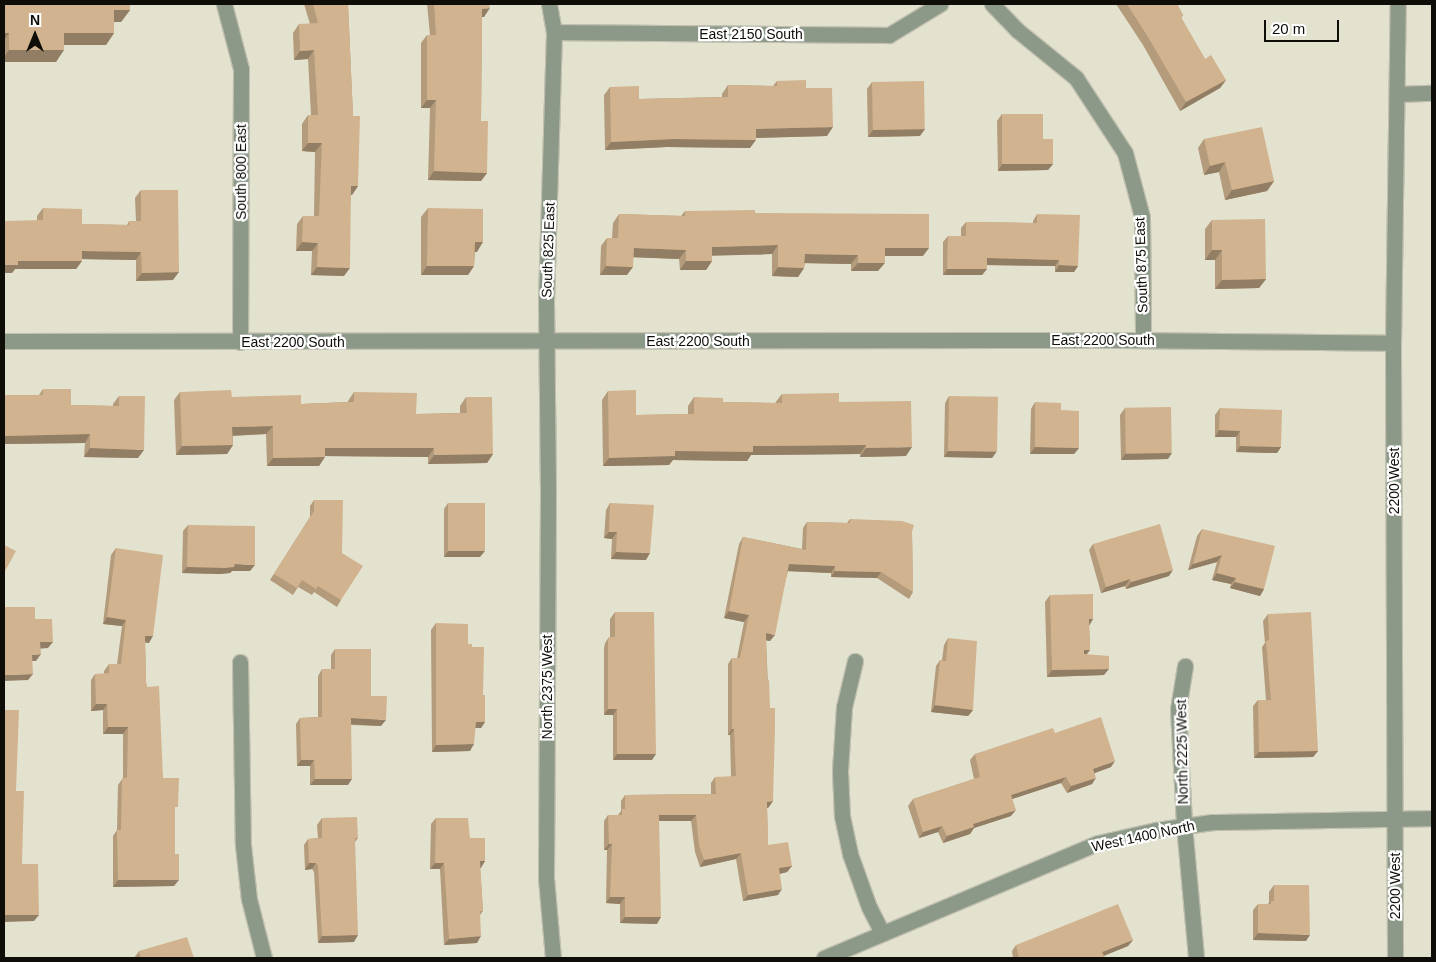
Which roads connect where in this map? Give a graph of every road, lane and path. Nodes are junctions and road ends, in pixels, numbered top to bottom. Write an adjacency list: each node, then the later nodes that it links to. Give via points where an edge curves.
1 (224, 4): 12 (street, South 800 East, via 241,69)
2 (549, 4): 6 (street, South 825 East)
3 (940, 4): 6 (street, East 2150 South, via 889,35)
4 (992, 4): 9 (street, South 875 East, via 1017,30 1076,78 1125,153 1142,217)
5 (1398, 4): 8 (street, 2200 West)
6 (554, 32): 11 (street, South 825 East)
7 (1432, 93): 8 (street)
8 (1397, 94): 13 (street, 2200 West)
9 (1143, 340): 11 (street, East 2200 South); 13 (street, East 2200 South)
10 (4, 341): 12 (street, East 2200 South)
11 (547, 341): 12 (street, East 2200 South); 14 (street, South 825 East)
12 (240, 342)
13 (1393, 343): 18 (street, 2200 West)
14 (548, 496): 23 (street, North 2375 West, via 546,878)
15 (855, 661): 21 (street, via 844,707 840,771 842,816 850,854)
16 (240, 662): 22 (street, via 243,845 248,899)
17 (1185, 666): 20 (street, North 2225 West, via 1178,709)
18 (1394, 818): 19 (street, West 1400 North); 20 (street, West 1400 North); 26 (street, 2200 West)
19 (1432, 818)
20 (1184, 825): 21 (street, West 1400 North, via 1098,843); 25 (street, North 2225 West)
21 (882, 933): 24 (street, West 1400 North)
22 (264, 958)
23 (553, 958)
24 (824, 958)
25 (1196, 958)
26 (1395, 958)

